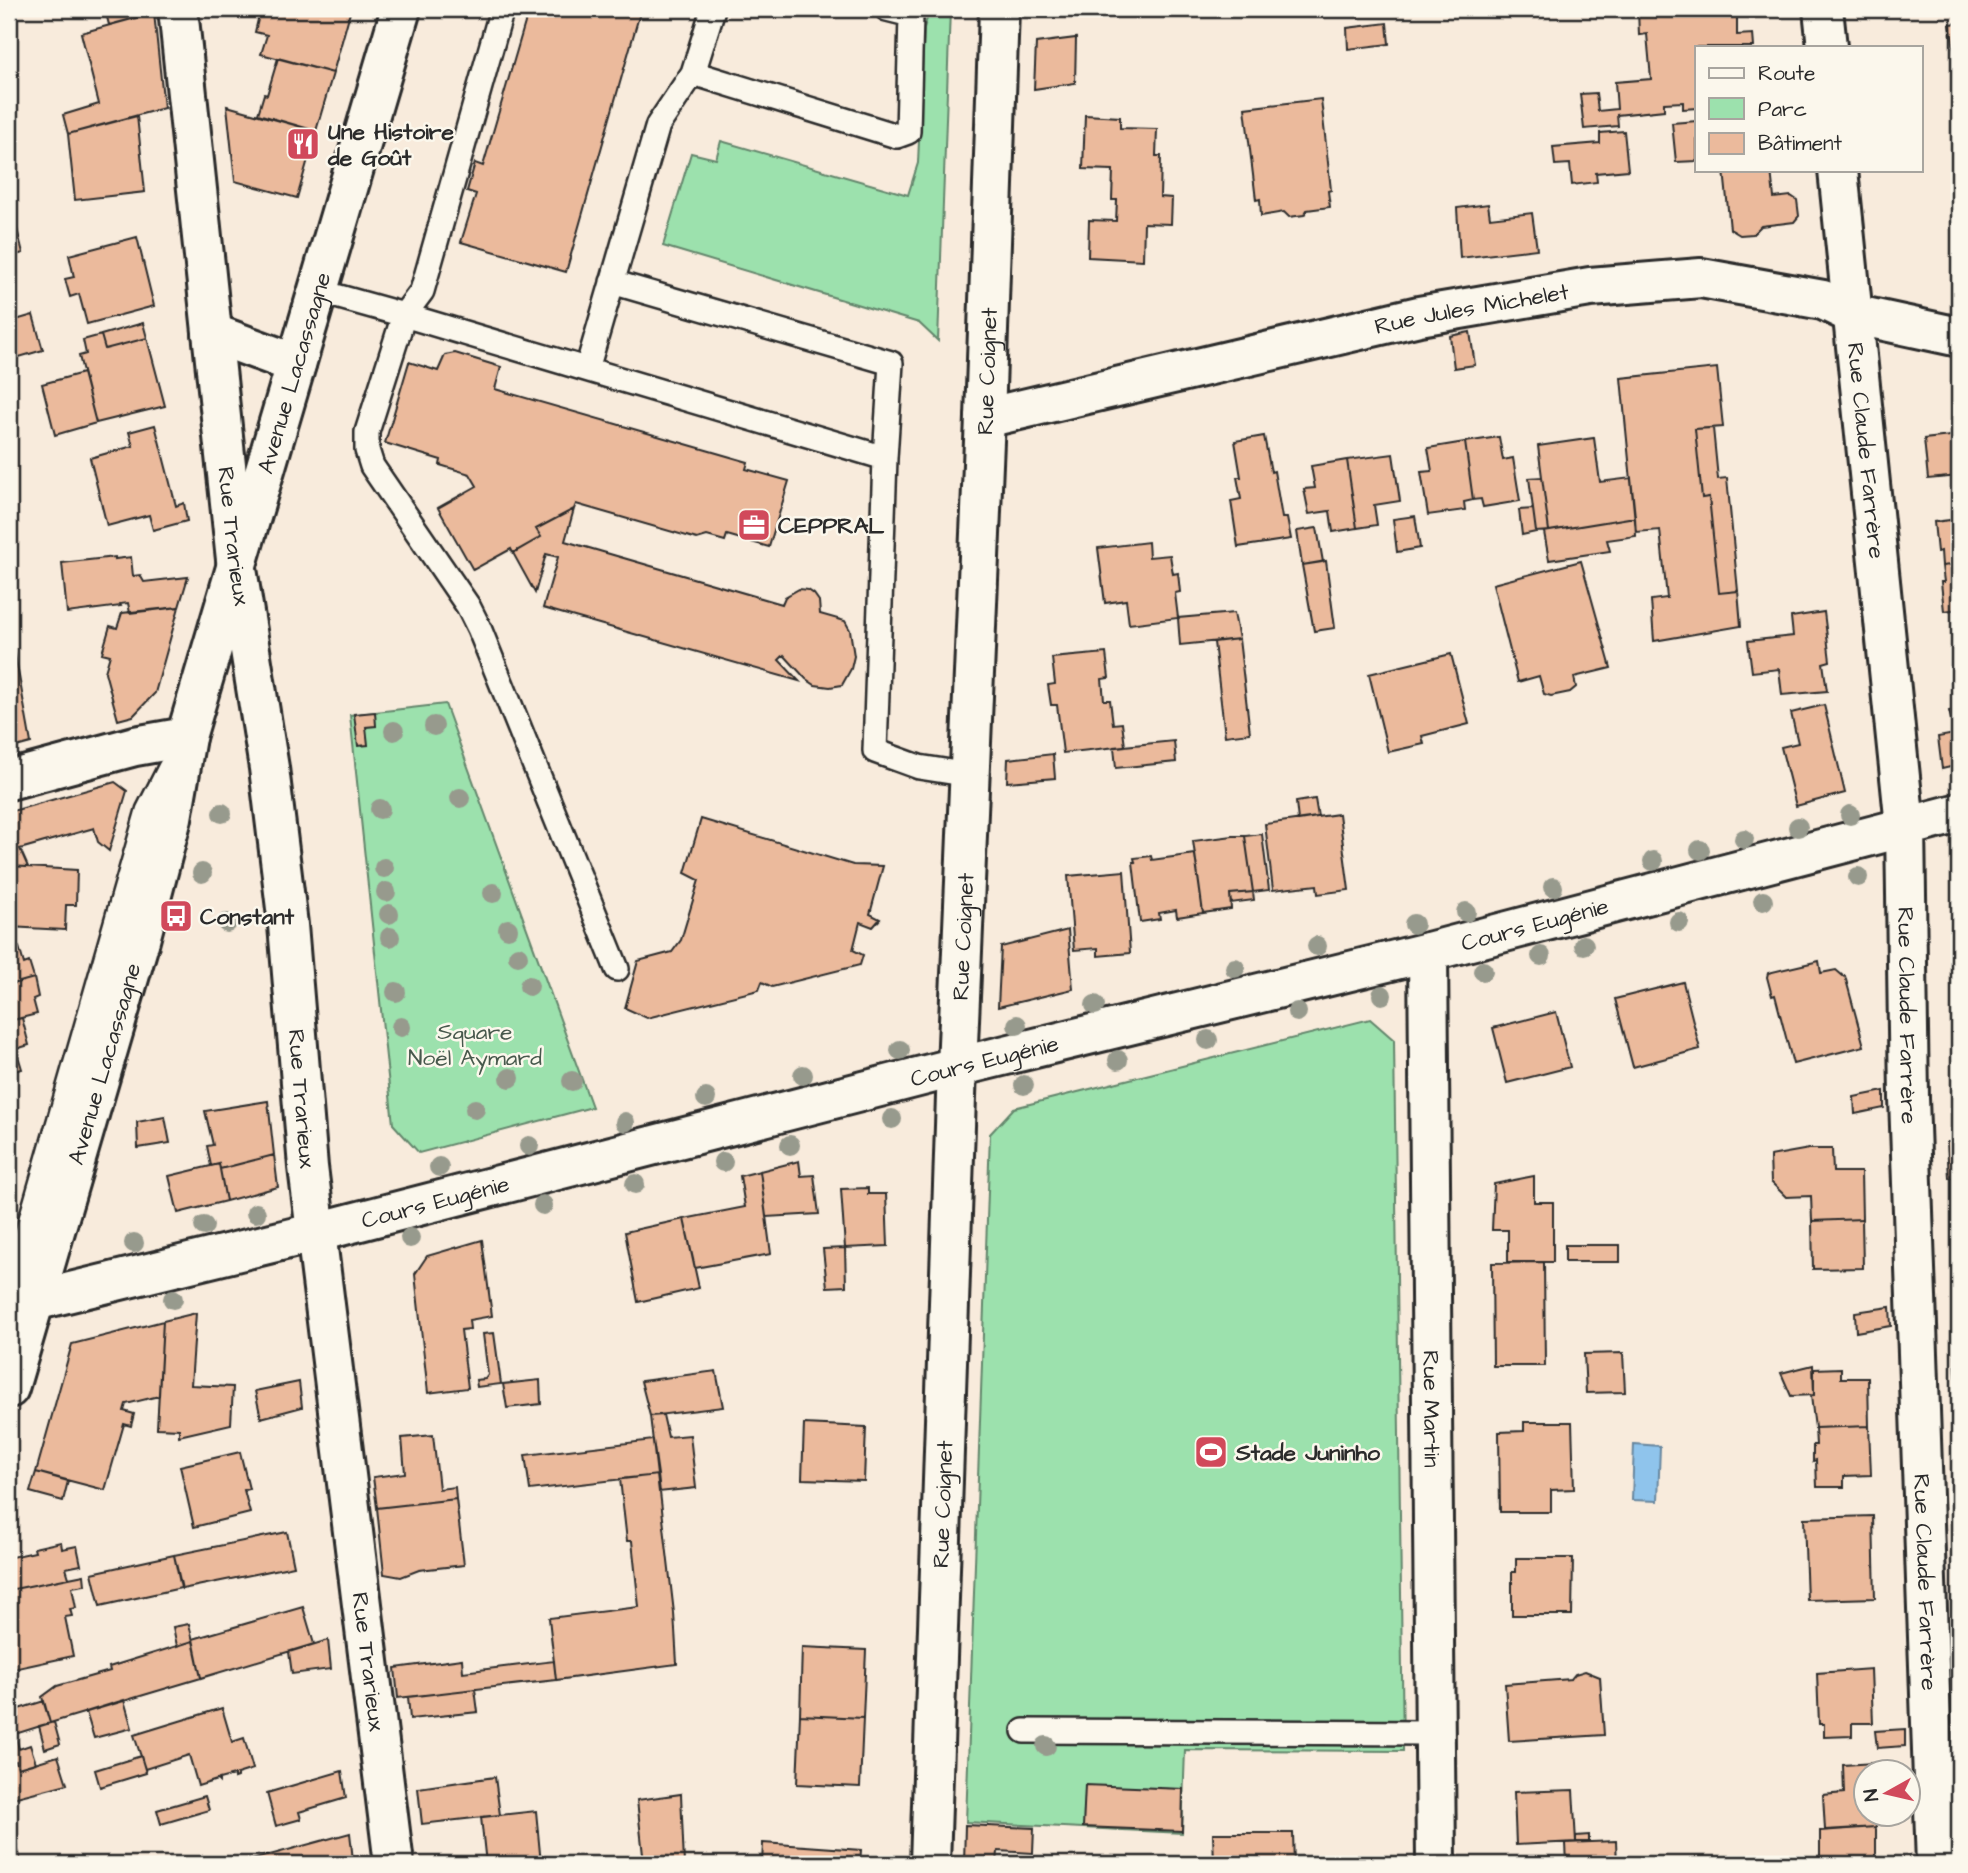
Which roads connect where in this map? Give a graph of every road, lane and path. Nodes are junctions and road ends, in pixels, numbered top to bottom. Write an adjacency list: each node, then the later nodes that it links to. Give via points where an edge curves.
1 (178, 9): 15 (street, Rue Trarieux)
2 (401, 9): 12 (street, Avenue Lacassagne)
3 (502, 9): 14 (lane, via 422,292)
4 (713, 9): 9 (lane)
5 (887, 9): 9 (lane, via 911,15 908,132 897,136)
6 (999, 9): 19 (street, Rue Coignet)
7 (1823, 9): 8 (street)
8 (1827, 46)
9 (693, 73): 11 (lane, via 658,125)
10 (1839, 172): 13 (street, Rue Claude Farrère)
11 (612, 282): 18 (lane); 20 (lane, via 891,363)
12 (317, 291): 14 (lane); 17 (street, Avenue Lacassagne)
13 (1853, 314): 16 (street, Rue Jules Michelet); 19 (street, Rue Jules Michelet, via 1822,300 1701,278 1590,287 1419,316); 26 (street, Rue Claude Farrère)
14 (404, 315): 18 (lane); 28 (lane, via 368,432 372,466 479,628)
15 (212, 332): 17 (street); 21 (street, Rue Trarieux)
16 (1959, 337)
17 (296, 364): 21 (street, Avenue Lacassagne)
18 (587, 369): 20 (lane)
19 (985, 418): 23 (street, Rue Coignet)
20 (885, 458): 23 (lane, via 875,751 919,767)
21 (237, 569): 22 (street, Avenue Lacassagne); 30 (street, Rue Trarieux, via 288,925)
22 (186, 737): 24 (street); 31 (street, Avenue Lacassagne, via 172,818 144,926)
23 (970, 775): 29 (street, Rue Coignet)
24 (9, 780)
25 (1959, 813): 26 (street, Cours Eugénie)
26 (1905, 826): 27 (street, Cours Eugénie); 38 (street, Rue Claude Farrère, via 1909,1098)
27 (1429, 952): 29 (street, Cours Eugénie); 34 (street, Rue Martin)
28 (617, 969)
29 (957, 1067): 30 (street, Cours Eugénie); 36 (street, Rue Coignet)
30 (317, 1232): 31 (street, Cours Eugénie); 35 (street, Rue Trarieux)
31 (17, 1305): 32 (street, Avenue Lacassagne)
32 (9, 1388)
33 (1024, 1731): 34 (lane)
34 (1435, 1733): 37 (street, Rue Martin)
35 (394, 1864)
36 (930, 1864)
37 (1436, 1864)
38 (1936, 1864)

